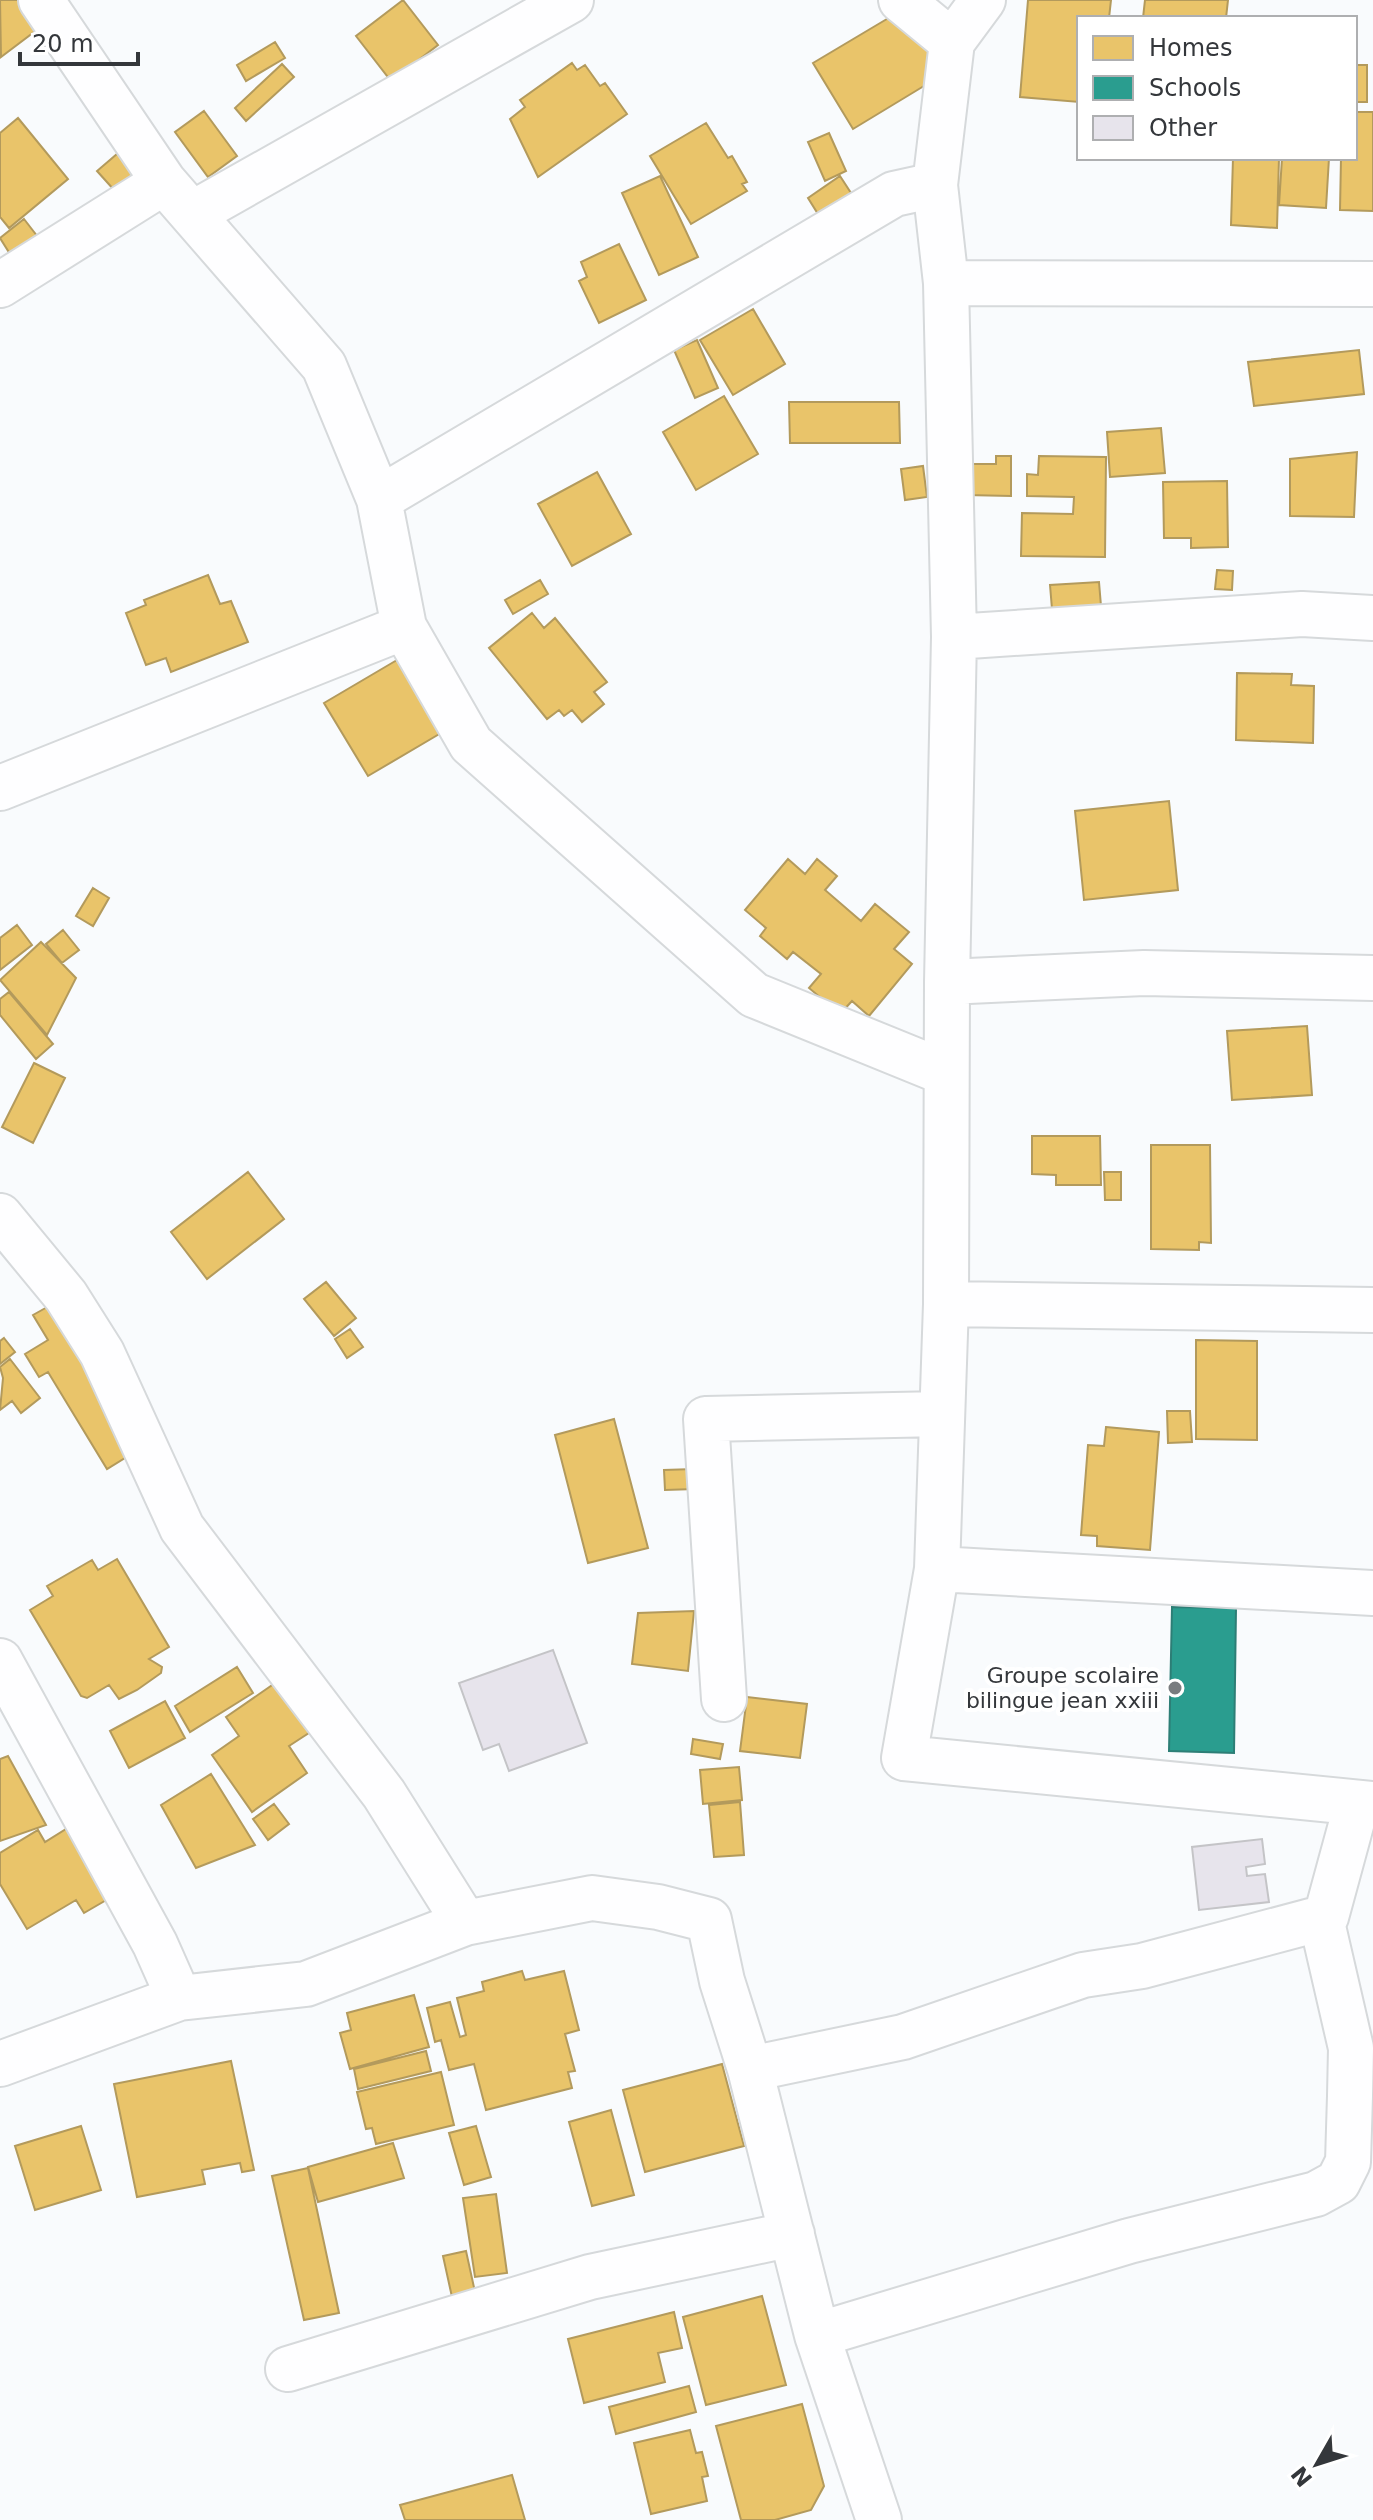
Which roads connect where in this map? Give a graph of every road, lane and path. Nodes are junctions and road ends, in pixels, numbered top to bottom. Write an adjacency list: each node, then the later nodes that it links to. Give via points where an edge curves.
1 (41, 0): 6 (street)
2 (571, 0): 8 (street)
3 (901, 0): 5 (street)
4 (983, 0): 5 (street)
5 (952, 42): 7 (street)
6 (164, 182): 8 (street); 11 (street)
7 (935, 185): 9 (street); 12 (street, via 894,194)
8 (192, 214): 12 (street, via 324,366)
9 (946, 283): 10 (street); 15 (street)
10 (1373, 284)
11 (0, 285)
12 (379, 499): 14 (street)
13 (1373, 618): 15 (street, via 1302,614)
14 (404, 627): 16 (street); 19 (street, via 471,744 754,995)
15 (954, 637): 18 (street)
16 (0, 788)
17 (1373, 978): 18 (street, via 1144,973)
18 (947, 982): 19 (street)
19 (946, 1073): 21 (street)
20 (0, 1216): 30 (street, via 66,1296 102,1353 182,1528 384,1794)
21 (946, 1304): 22 (street); 23 (street)
22 (1373, 1310)
23 (942, 1414): 24 (street); 27 (street, via 706,1419)
24 (937, 1569): 25 (street); 28 (street, via 904,1758)
25 (1373, 1593)
26 (6, 1682): 31 (street, via 155,1944)
27 (724, 1699)
28 (1365, 1804): 29 (street, via 1326,1917)
29 (1321, 1918): 33 (street, via 1142,1966 1083,1975 903,2037); 34 (street, via 1351,2048 1348,2162)
30 (465, 1923): 31 (street, via 306,1984); 33 (street, via 592,1898 709,1920)
31 (179, 1998): 32 (street)
32 (0, 2064)
33 (750, 2069): 35 (street)
34 (1356, 2178): 36 (street, via 1316,2194 1129,2241)
35 (792, 2234): 36 (street); 37 (street, via 590,2277)
36 (817, 2335): 38 (street)
37 (288, 2369)
38 (879, 2520)

